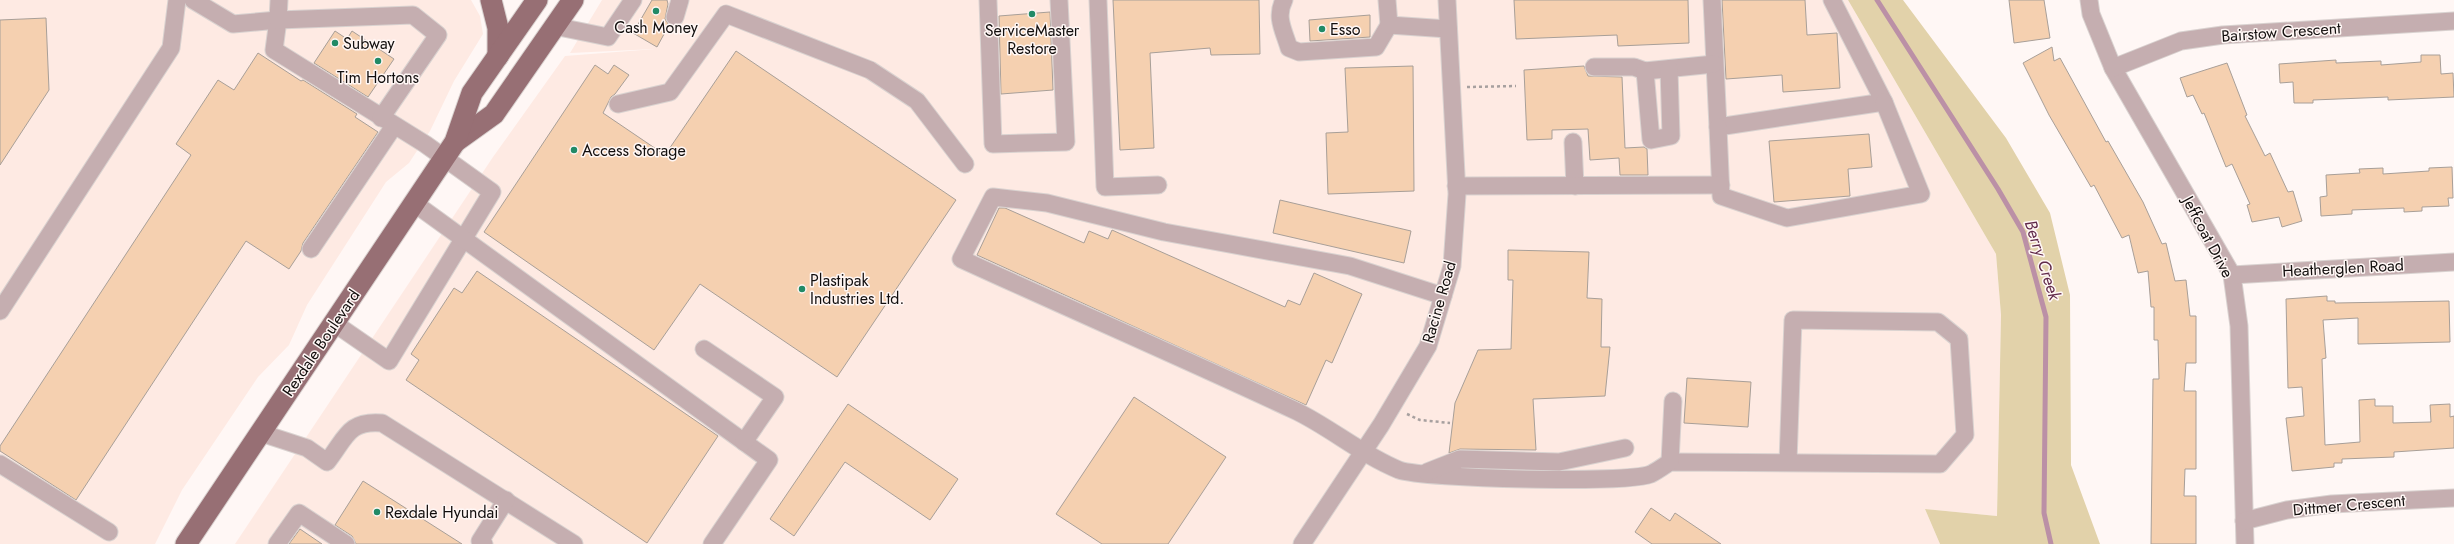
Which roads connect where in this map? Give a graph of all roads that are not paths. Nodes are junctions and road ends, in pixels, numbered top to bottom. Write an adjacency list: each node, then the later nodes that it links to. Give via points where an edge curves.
1 (177, 0): 50 (street, via 171,48)
2 (193, 0): 20 (street, via 234,24)
3 (279, 0): 20 (street)
4 (491, 0): 26 (main road, via 498,28)
5 (537, 0): 26 (main road, Rexdale Boulevard)
6 (573, 0): 23 (main road, Rexdale Boulevard)
7 (633, 0): 23 (street, via 608,37)
8 (680, 0): 19 (street)
9 (988, 0): 10 (street, via 994,144 1066,142)
10 (1059, 0)
11 (1098, 0): 40 (street, via 1106,187)
12 (1284, 0): 25 (street, via 1280,7 1280,27)
13 (1289, 0): 25 (street, via 1292,22)
14 (1387, 0): 22 (street)
15 (1447, 0): 24 (street, Racine Road)
16 (1712, 0): 27 (street)
17 (1832, 0): 32 (street)
18 (2089, 0): 29 (street, Jeffcoat Drive, via 2091,14)
19 (676, 17)
20 (278, 20): 34 (street, via 274,50); 34 (street, via 413,15 438,35)
21 (2454, 22): 29 (street, Bairstow Crescent, via 2223,35 2181,41)
22 (1389, 25): 24 (street); 25 (street, via 1376,47 1299,52 1289,48)
23 (554, 26): 36 (main road, Rexdale Boulevard, via 494,114)
24 (1448, 29): 42 (street, Racine Road)
25 (1285, 36)
26 (498, 56): 36 (main road, Rexdale Boulevard, via 472,93)
27 (1714, 64): 30 (street); 35 (street)
28 (1594, 67): 31 (street, via 1634,67)
29 (2113, 68): 48 (street, Jeffcoat Drive)
30 (1669, 69): 31 (street); 31 (street, via 1671,136 1651,140)
31 (1645, 71)
32 (1884, 102): 35 (street); 41 (street, via 1921,194 1787,218 1721,196)
33 (618, 104): 39 (street, via 670,92 726,14 870,70 917,101)
34 (387, 122): 38 (street); 46 (street)
35 (1718, 127): 41 (street)
36 (455, 142): 38 (main road, Rexdale Boulevard)
37 (1572, 142): 43 (street)
38 (444, 159): 44 (main road, Rexdale Boulevard); 45 (street, via 492,192)
39 (965, 164)
40 (1158, 185)
41 (1721, 185): 43 (street)
42 (1456, 186): 43 (street); 49 (street, Racine Road, via 1452,266)
43 (1575, 186)
44 (414, 203): 45 (street); 51 (main road, Rexdale Boulevard)
45 (464, 240): 51 (street, via 389,361); 55 (street)
46 (311, 249)
47 (2454, 262): 48 (street, Heatherglen Road)
48 (2232, 275): 64 (street, Jeffcoat Drive, via 2239,326)
49 (1443, 296): 57 (street, Racine Road, via 1428,346); 57 (street, via 1350,266 1164,232 1047,203 993,197 961,259 1298,412)
50 (0, 311)
51 (334, 323): 54 (main road, Rexdale Boulevard)
52 (704, 350): 55 (street, via 775,397)
53 (1673, 401): 58 (street)
54 (261, 433): 63 (street, via 307,448 327,462 354,426 368,422 382,423); 66 (main road, Rexdale Boulevard)
55 (744, 442): 71 (street, via 769,460)
56 (1625, 448): 61 (street, via 1558,462 1460,459)
57 (1364, 452): 61 (street, via 1399,470); 72 (street, Racine Road)
58 (1670, 462): 59 (street); 61 (street, via 1650,474 1632,478 1555,479)
59 (1788, 462): 59 (street, via 1940,464 1965,435 1959,339 1938,322 1793,320)
60 (0, 464): 65 (street)
61 (1422, 475)
62 (2454, 498): 64 (street, Dittmer Crescent, via 2332,504 2287,510)
63 (506, 500): 69 (street, via 480,541); 70 (street)
64 (2244, 521): 73 (street, Jeffcoat Drive)
65 (109, 532)
66 (186, 544)
67 (278, 544): 68 (street, via 299,514)
68 (346, 544)
69 (484, 544)
70 (574, 544)
71 (712, 544)
72 (1302, 544)
73 (2245, 544)

